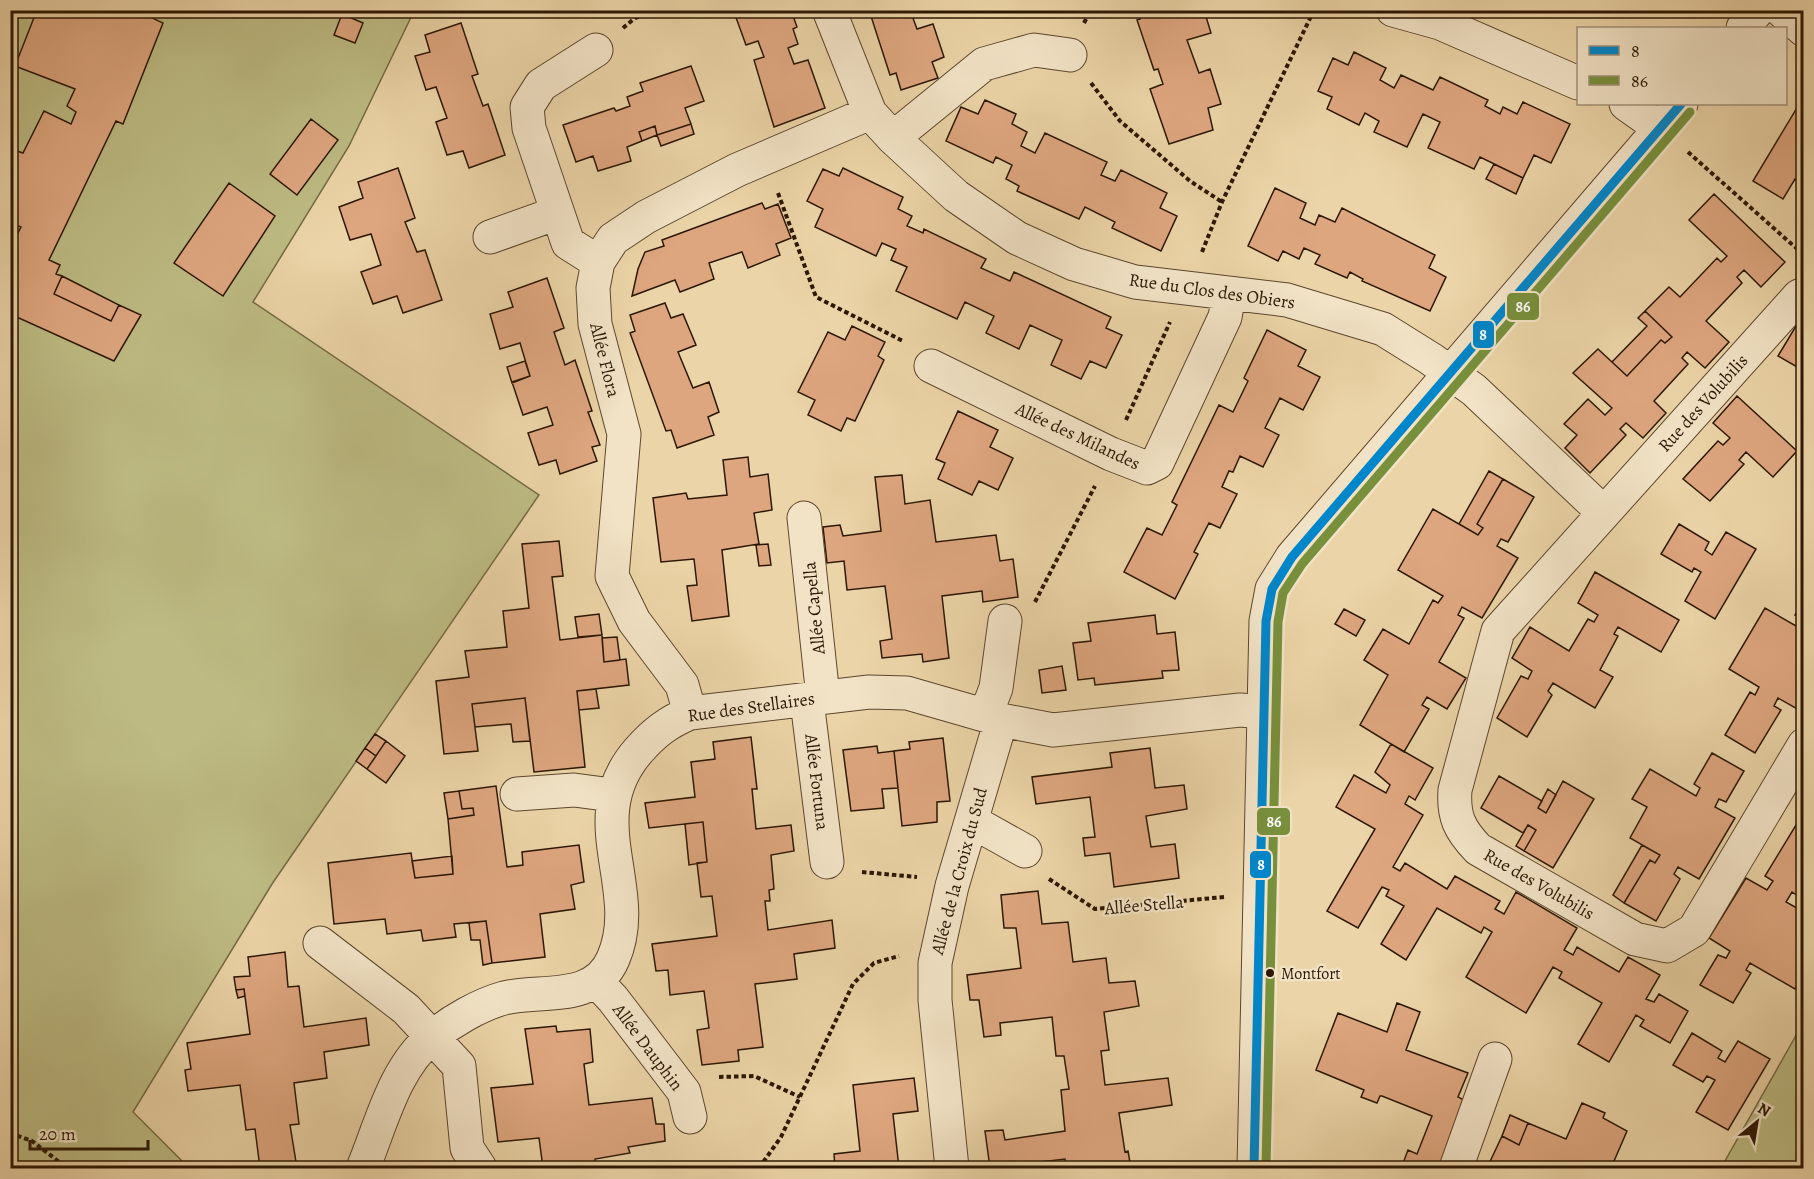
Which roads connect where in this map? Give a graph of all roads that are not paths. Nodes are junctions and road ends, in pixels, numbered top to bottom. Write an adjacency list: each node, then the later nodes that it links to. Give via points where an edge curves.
1 (829, 10): 11 (street, Rue du Clos des Obiers)
2 (1393, 10): 9 (street, via 1440,23)
3 (1758, 10): 5 (street)
4 (1781, 10): 6 (street)
5 (1744, 27)
6 (1803, 30)
7 (596, 50): 14 (street, via 541,85 527,107 529,128)
8 (1070, 55): 13 (street, via 1034,50 984,64)
9 (1577, 83)
10 (1630, 105): 12 (street)
11 (870, 113): 13 (street, Rue du Clos des Obiers); 16 (street, Allée Flora, via 737,170 646,217 613,239)
12 (1670, 116): 20 (street)
13 (893, 138): 18 (street, Rue du Clos des Obiers, via 956,196 1017,238 1074,264 1136,282)
14 (557, 213): 15 (street); 16 (street, via 568,243)
15 (490, 237)
16 (598, 261): 26 (street, Allée Flora, via 593,288 595,324 624,434 612,576 634,621 682,685)
17 (1803, 294): 21 (street, Rue des Volubilis)
18 (1229, 295): 19 (street, Allée des Milandes, via 1225,317 1157,463 1147,468); 20 (street, Rue du Clos des Obiers, via 1287,300 1383,328)
19 (931, 366)
20 (1451, 373): 21 (street); 25 (street, via 1292,557 1272,589 1266,621)
21 (1604, 513): 28 (street, Rue des Volubilis, via 1498,631 1455,790 1454,810 1461,832 1478,849 1635,939 1667,946 1694,930)
22 (804, 518): 24 (street, Allée Capella)
23 (1005, 621): 27 (street, Allée de la Croix du Sud)
24 (815, 699): 26 (street, Rue des Stellaires); 27 (street, Rue des Stellaires, via 869,692 908,693); 33 (street, Allée Fortuna)
25 (1264, 712): 27 (street, Rue des Stellaires, via 1240,710 1053,730); 42 (street)
26 (690, 713): 30 (street, Rue des Stellaires, via 669,721 649,738 629,761)
27 (994, 717): 31 (street, Allée de la Croix du Sud)
28 (1803, 745)
29 (517, 794): 30 (street, via 573,790)
30 (612, 795): 35 (street, Rue des Stellaires, via 612,834 623,923 613,960)
31 (970, 825): 32 (street, via 982,827); 41 (street, Allée de la Croix du Sud, via 935,963 934,1000)
32 (1025, 850)
33 (827, 862)
34 (320, 943): 36 (street, via 406,1009)
35 (597, 982): 36 (street, via 571,991 504,998 466,1014); 38 (street, Allée Dauphin)
36 (431, 1038): 39 (street, via 405,1068); 40 (street, via 459,1066 467,1148)
37 (1495, 1059): 43 (street)
38 (687, 1105)
39 (363, 1168)
40 (480, 1168)
41 (952, 1168)
42 (1254, 1168)
43 (1456, 1168)

